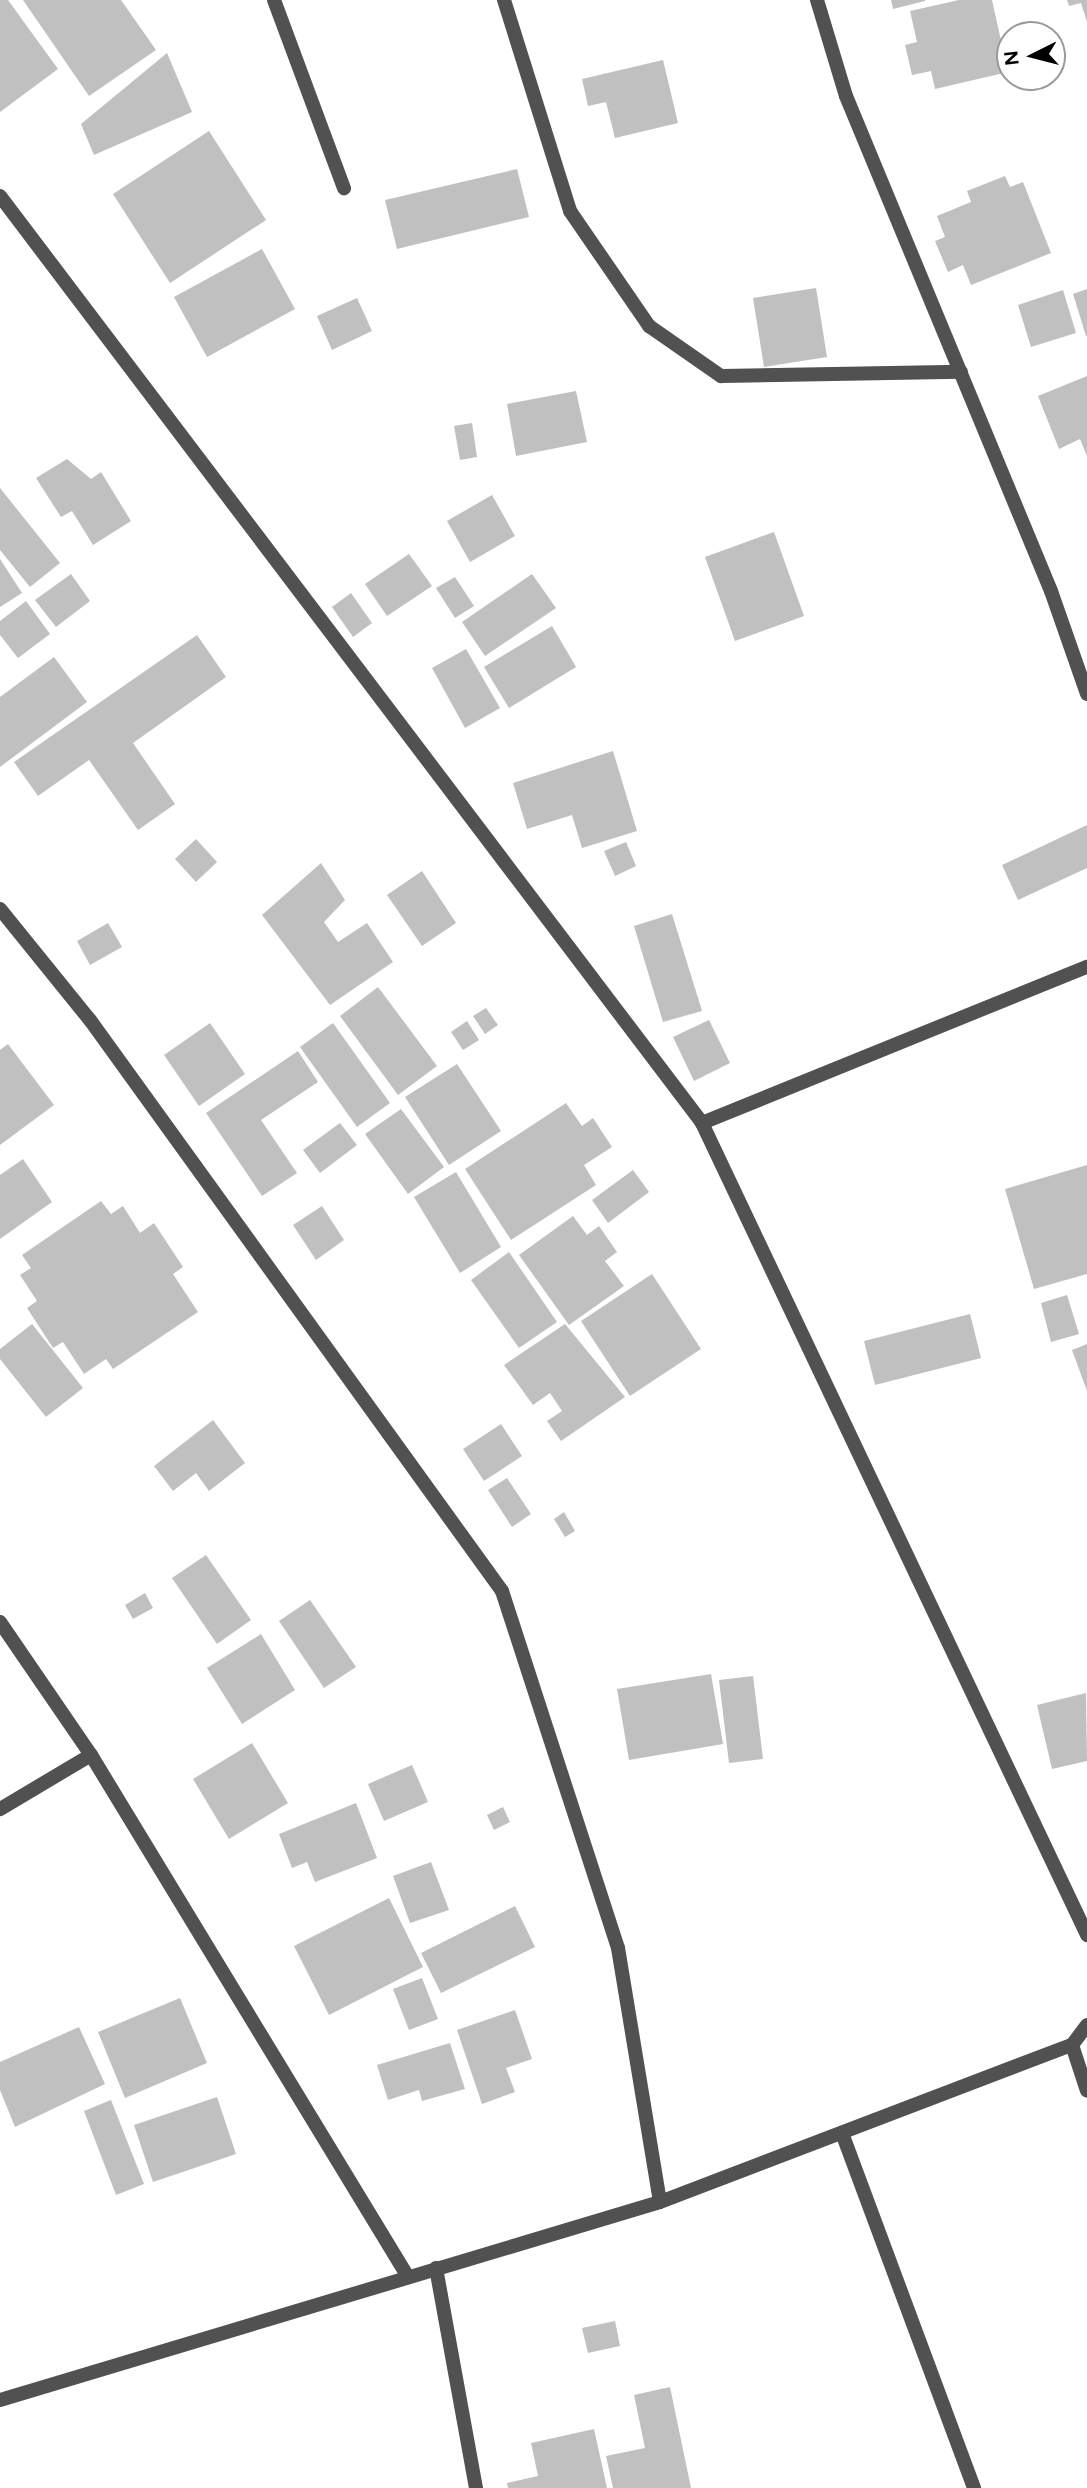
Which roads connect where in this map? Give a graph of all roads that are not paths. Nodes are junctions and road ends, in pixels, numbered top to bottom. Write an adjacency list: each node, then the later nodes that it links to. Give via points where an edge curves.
1 (274, 0): 4 (street)
2 (504, 0): 6 (street, via 570,211 649,326 721,376)
3 (817, 0): 6 (street, via 846,96)
4 (344, 188)
5 (0, 196): 10 (street)
6 (961, 372): 7 (street)
7 (1087, 694)
8 (0, 909): 19 (street, via 90,1020 502,1591 618,1948)
9 (1087, 967): 10 (street)
10 (702, 1123): 14 (street)
11 (0, 1622): 12 (street)
12 (91, 1755): 13 (street); 21 (street)
13 (0, 1809)
14 (1085, 1927)
15 (1087, 2025): 16 (street)
16 (1072, 2045): 17 (street); 18 (street)
17 (1087, 2091)
18 (842, 2133): 19 (street); 24 (street)
19 (660, 2202): 20 (street)
20 (436, 2268): 21 (street); 23 (street)
21 (408, 2277): 22 (street)
22 (0, 2400)
23 (476, 2488)
24 (974, 2488)

